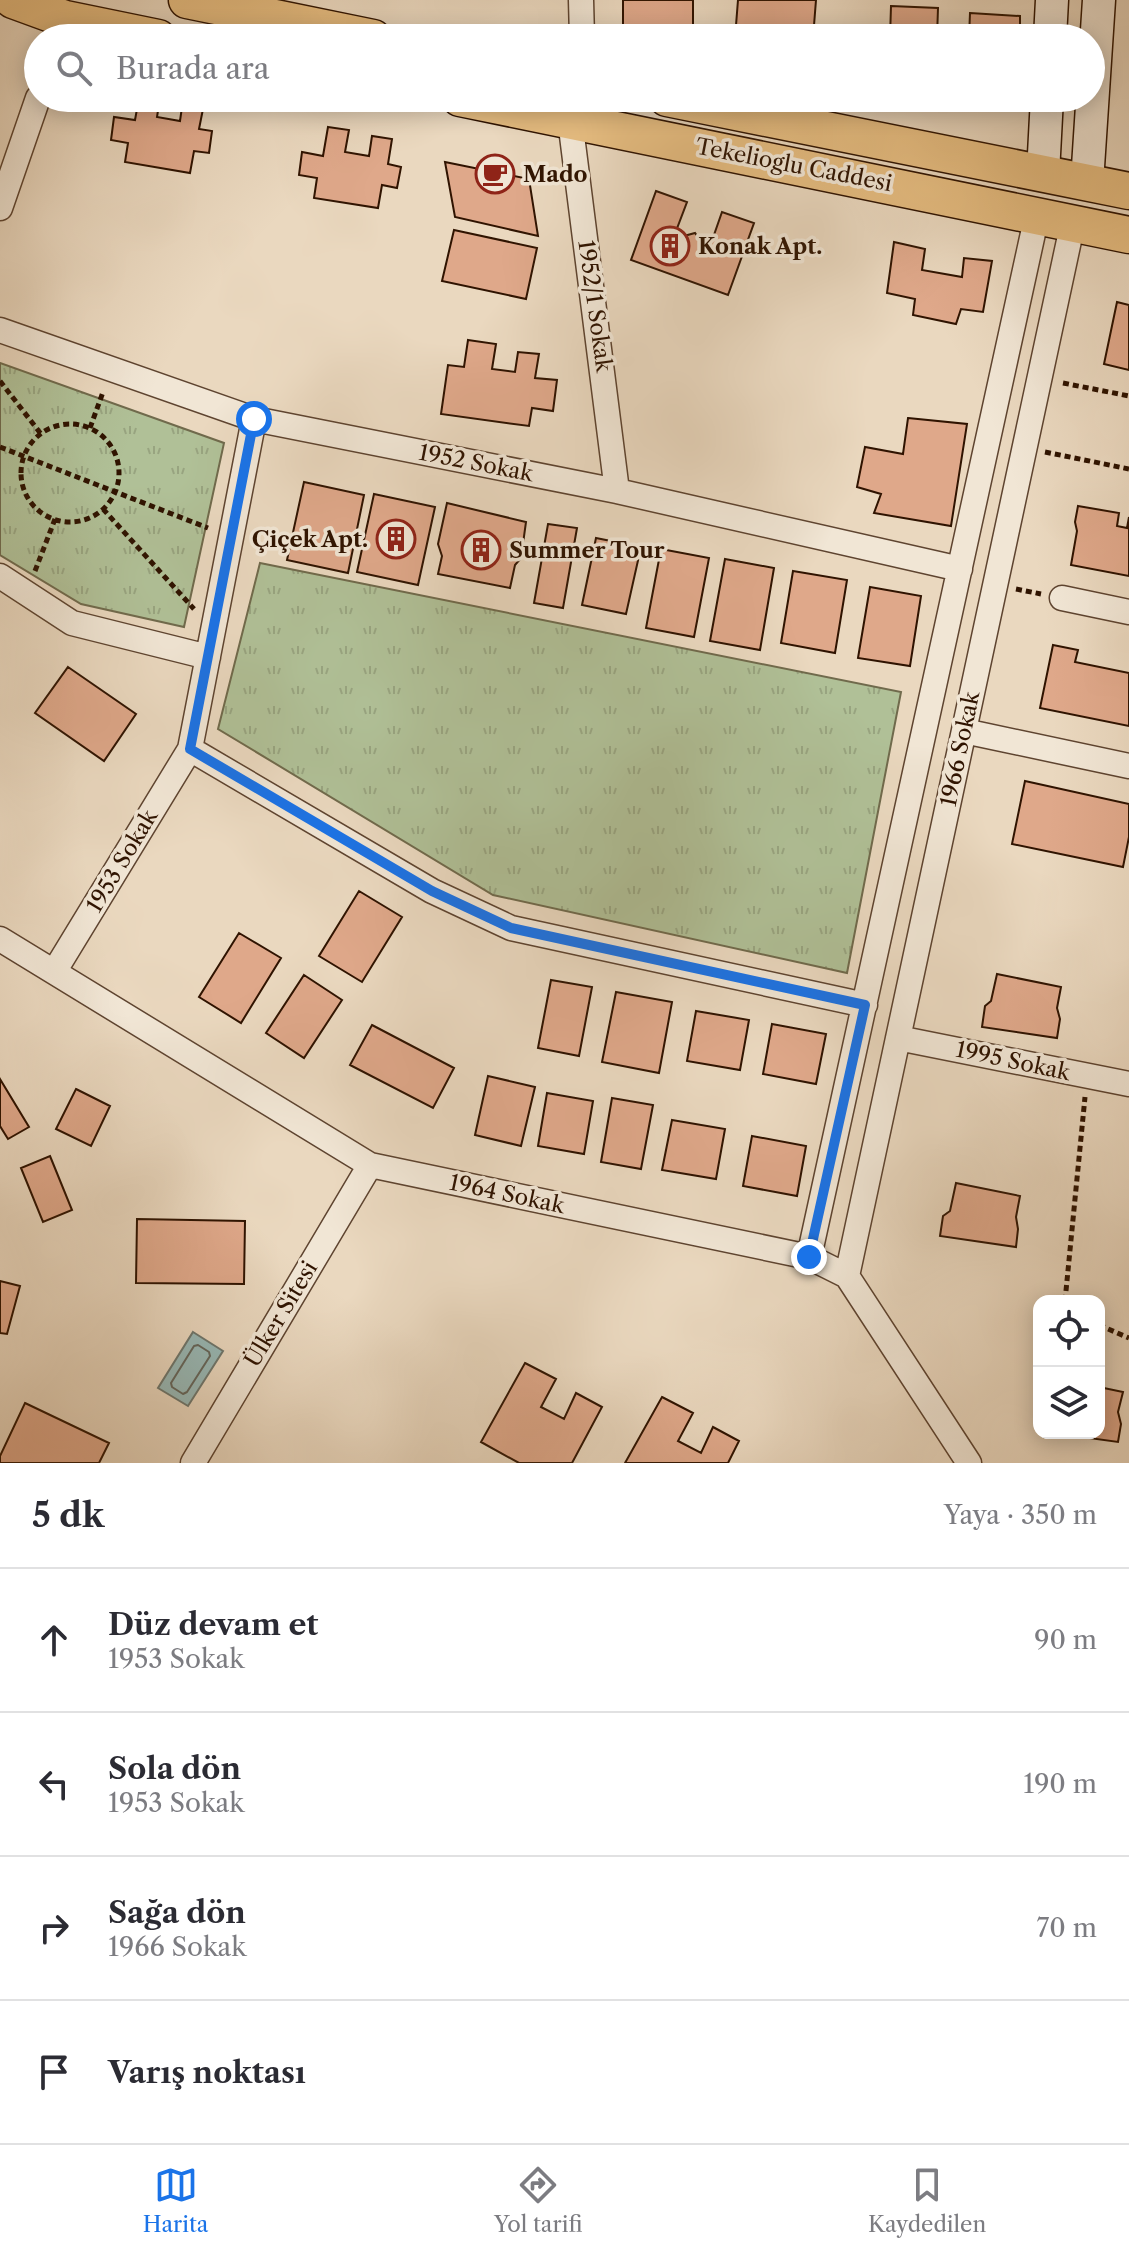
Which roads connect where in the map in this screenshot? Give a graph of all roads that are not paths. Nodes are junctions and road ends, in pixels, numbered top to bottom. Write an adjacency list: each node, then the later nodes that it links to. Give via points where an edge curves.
1 (13, 0): 6 (main road)
2 (187, 0): 7 (main road)
3 (581, 0): 8 (street)
4 (1052, 0): 9 (street)
5 (1099, 0): 10 (street)
6 (54, 24)
7 (304, 24)
8 (582, 24)
9 (1051, 24)
10 (1097, 24)
11 (33, 112): 20 (street)
12 (530, 112): 16 (main road, Tekelioglu Caddesi)
13 (737, 112): 17 (main road, Tekelioglu Caddesi)
14 (1046, 112): 17 (street)
15 (1092, 112): 18 (street)
16 (570, 120): 21 (main road, Tekelioglu Caddesi); 26 (street, 1952/1 Sokak)
17 (1043, 173): 18 (main road, Tekelioglu Caddesi)
18 (1087, 182): 19 (main road, Tekelioglu Caddesi)
19 (1129, 191)
20 (0, 208)
21 (1037, 215): 22 (main road, Tekelioglu Caddesi); 27 (street, 1966 Sokak)
22 (1073, 222): 23 (main road, Tekelioglu Caddesi); 32 (street, 1966 Sokak)
23 (1129, 235)
24 (0, 330): 25 (street, 1952 Sokak)
25 (254, 419): 26 (street, 1952 Sokak); 31 (street, 1953 Sokak)
26 (617, 491): 27 (street, 1952 Sokak)
27 (960, 569): 37 (street, 1966 Sokak)
28 (0, 576): 31 (street, via 72,623)
29 (1062, 598): 30 (street)
30 (1129, 612)
31 (208, 657): 33 (street, 1953 Sokak)
32 (964, 731): 34 (street); 38 (street, 1966 Sokak)
33 (190, 749): 36 (street, 1953 Sokak); 37 (street, via 432,891 511,928)
34 (1129, 766)
35 (0, 939): 36 (street, 1964 Sokak)
36 (54, 972): 40 (street, 1964 Sokak)
37 (865, 1005): 41 (street, 1966 Sokak)
38 (898, 1038): 39 (street, 1995 Sokak); 42 (street, 1966 Sokak)
39 (1129, 1084)
40 (370, 1165): 41 (street, 1964 Sokak); 43 (street, Ülker Sitesi)
41 (809, 1257): 42 (street, 1964 Sokak)
42 (847, 1276): 44 (street)
43 (193, 1463)
44 (969, 1463)

